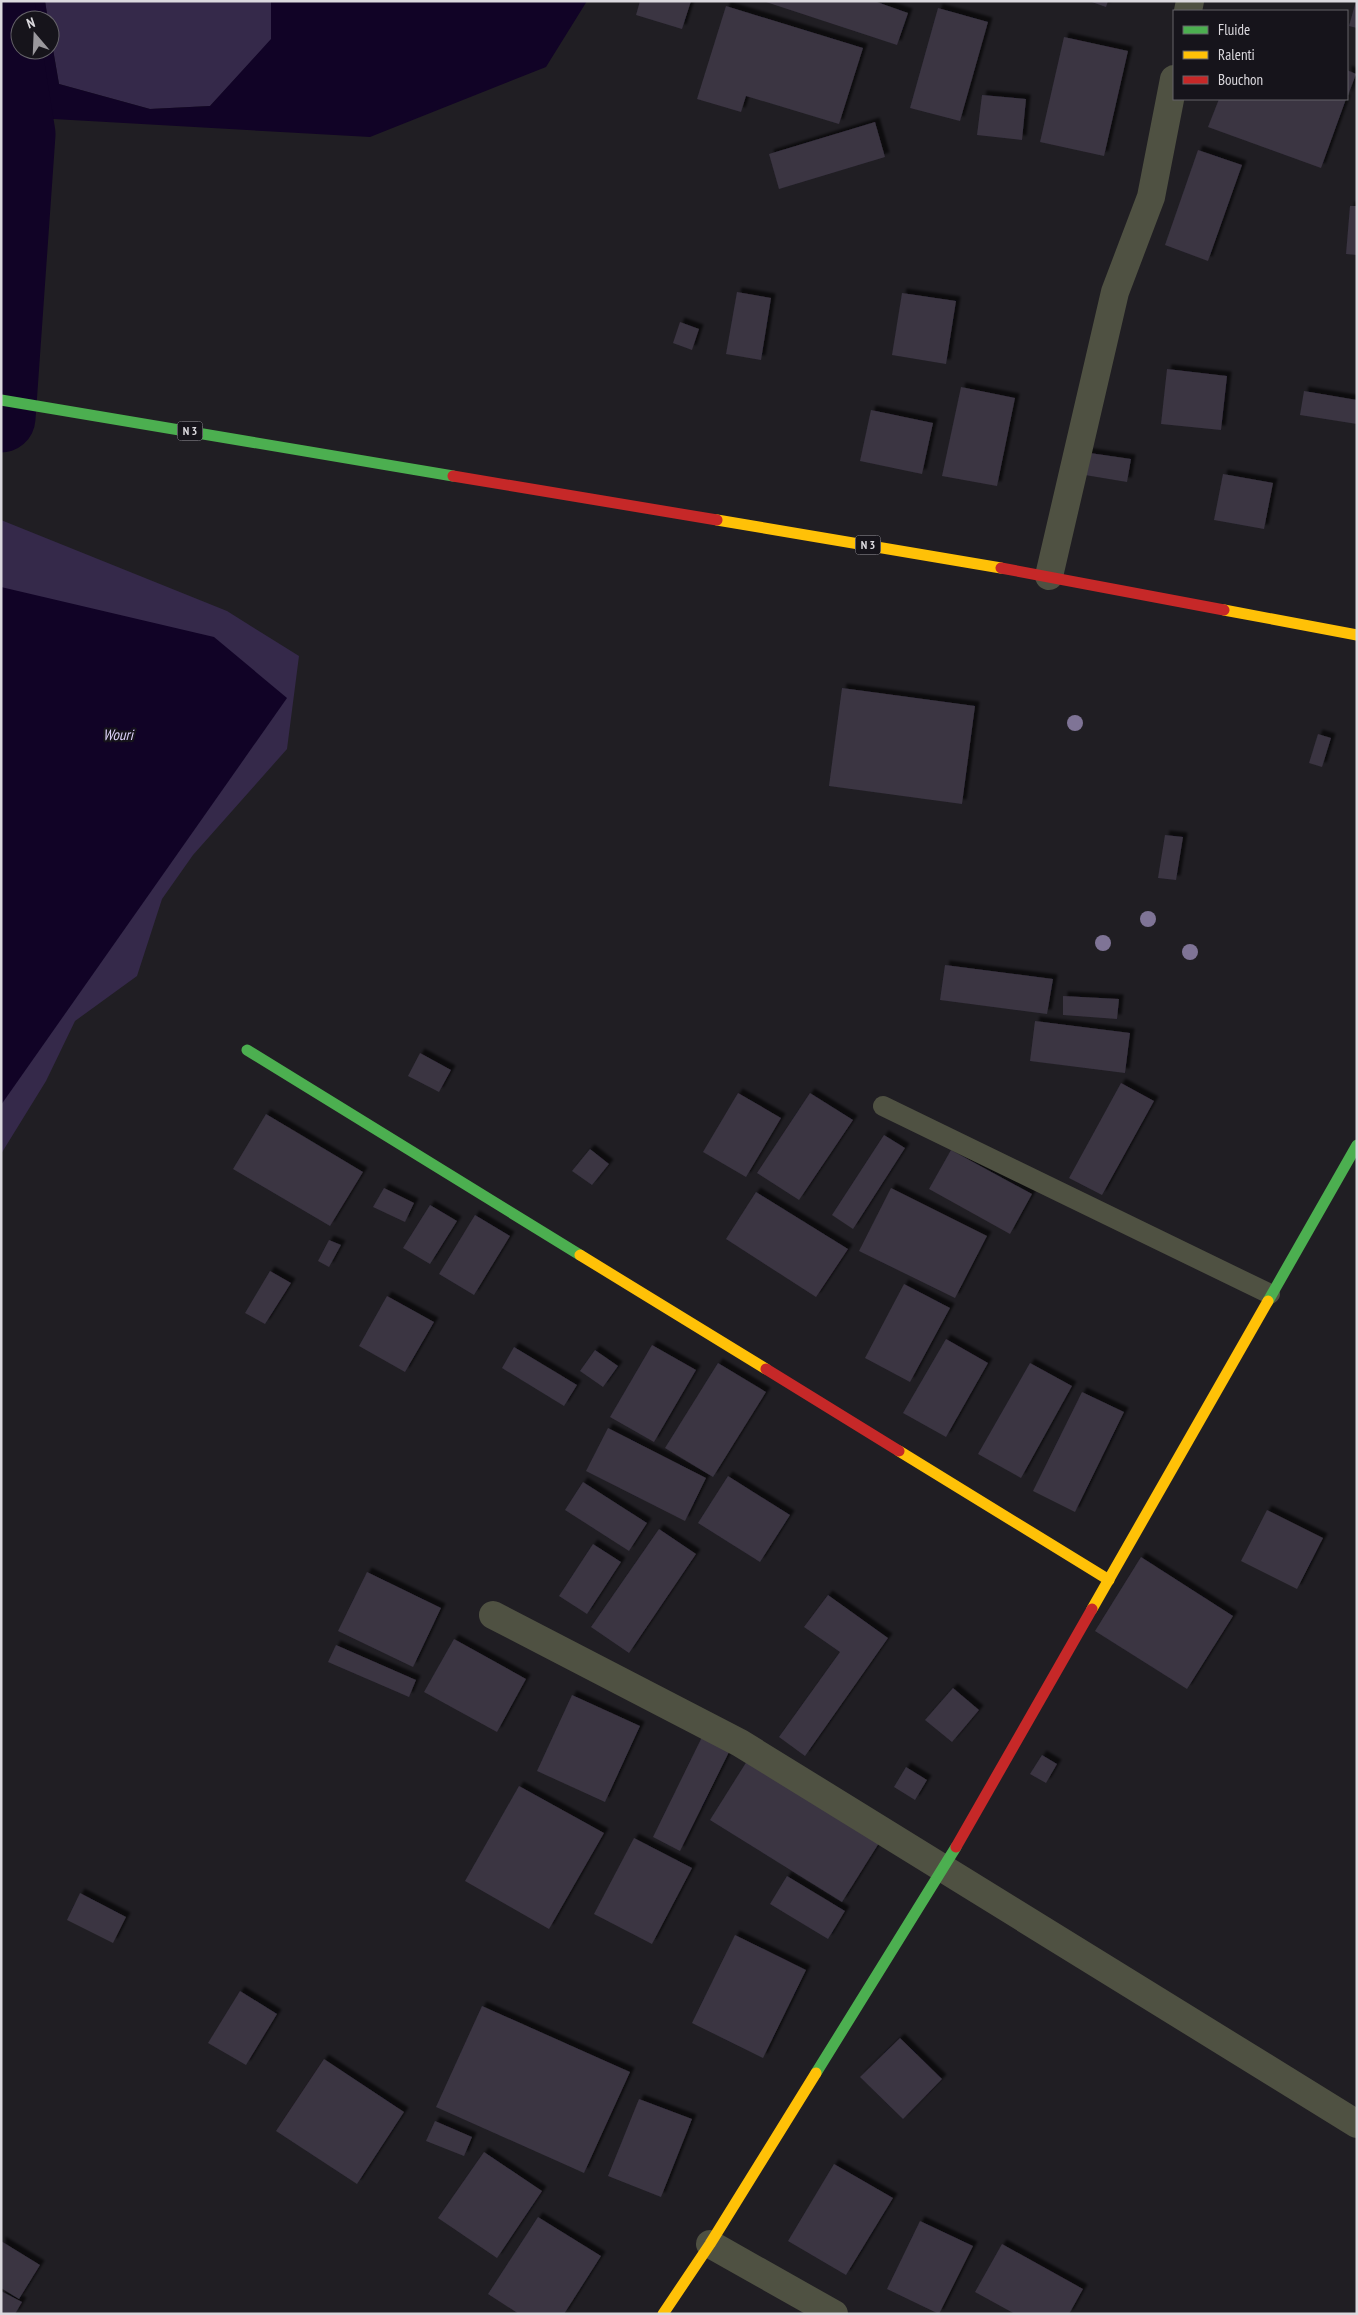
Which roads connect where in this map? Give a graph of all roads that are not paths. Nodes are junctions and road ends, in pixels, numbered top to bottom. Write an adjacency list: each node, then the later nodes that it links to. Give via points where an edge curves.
1 (1173, 84): 3 (street, via 1151,197 1115,292)
2 (1, 400): 3 (main road, N 3)
3 (1048, 576): 4 (main road, N 3)
4 (1357, 635)
5 (247, 1050): 9 (main road)
6 (883, 1106): 8 (lane)
7 (1357, 1145): 8 (main road)
8 (1270, 1294): 9 (main road)
9 (1109, 1580): 11 (main road)
10 (493, 1615): 11 (street, via 740,1743)
11 (944, 1868): 12 (street); 13 (main road)
12 (1357, 2124)
13 (710, 2244): 14 (main road); 15 (street)
14 (663, 2314)
15 (834, 2314)

